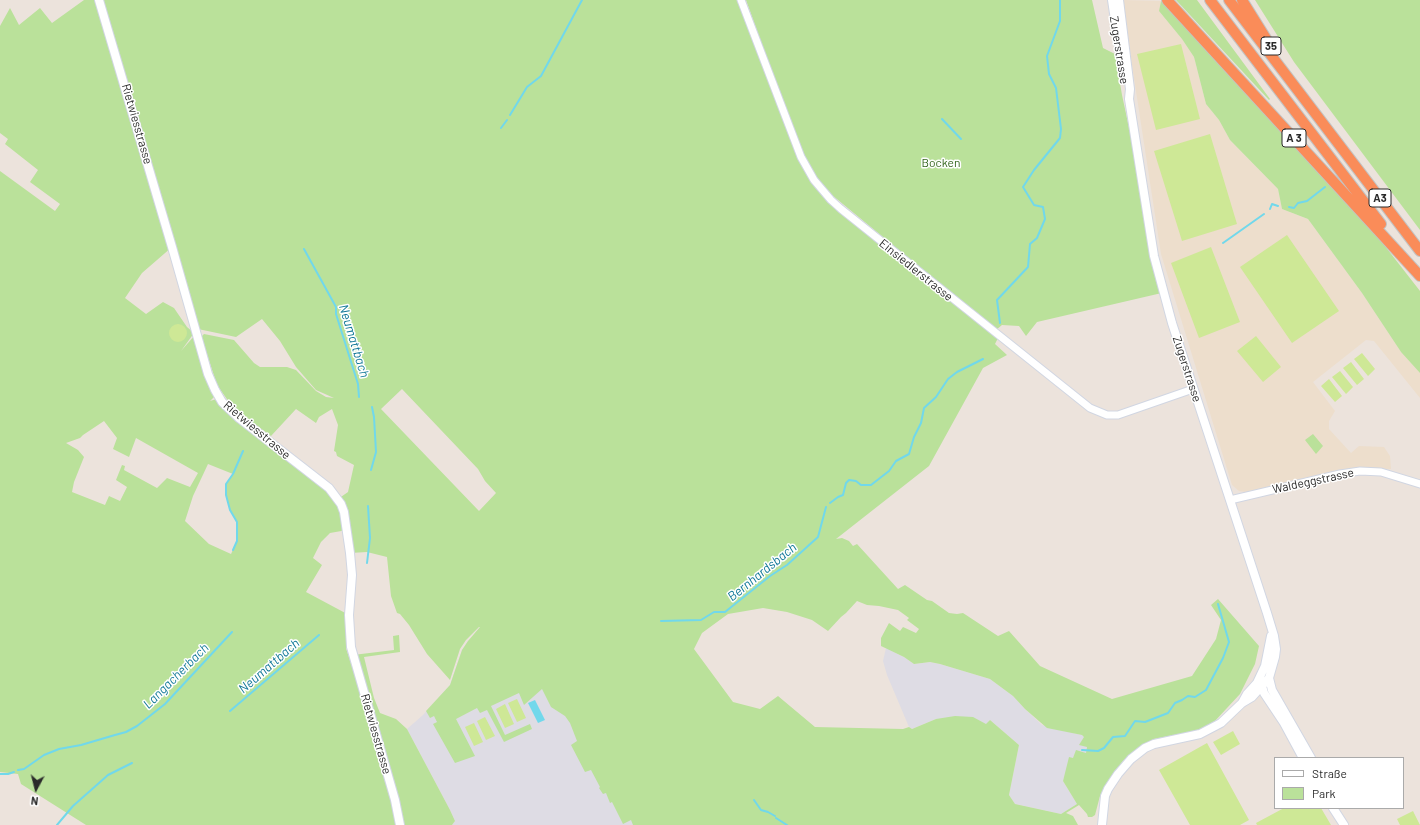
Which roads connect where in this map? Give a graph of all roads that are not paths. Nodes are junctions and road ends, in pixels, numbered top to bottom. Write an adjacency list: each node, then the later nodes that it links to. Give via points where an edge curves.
1 (99, 0): 24 (main road, Rietwiesstrasse, via 208,374 215,390 222,402 238,418 329,488 344,512 352,575 349,615 351,647)
2 (741, 0): 13 (street, Einsiedlerstrasse, via 801,157 814,180 840,209 1090,408 1107,415 1121,414)
3 (1112, 0): 10 (main road, Zugerstrasse, via 1126,90)
4 (1119, 0): 10 (main road, Zugerstrasse)
5 (1167, 0): 12 (highway, A 3)
6 (1210, 0): 12 (highway, A3)
7 (1229, 0): 9 (highway, A3)
8 (1242, 0): 9 (highway, 35)
9 (1299, 92): 11 (highway, A3)
10 (1130, 99): 13 (main road, Zugerstrasse, via 1154,256)
11 (1420, 251)
12 (1420, 275)
13 (1193, 389): 15 (main road, Zugerstrasse)
14 (1420, 484): 15 (street, Waldeggstrasse, via 1381,472 1360,472 1340,474)
15 (1230, 500): 16 (main road, Zugerstrasse)
16 (1272, 633): 17 (main road, Zugerstrasse, via 1276,643); 18 (main road, Zugerstrasse)
17 (1269, 678): 18 (main road, Zugerstrasse); 19 (main road)
18 (1260, 684): 19 (main road); 20 (main road); 25 (main road, Zugerstrasse, via 1247,694 1242,703 1221,723 1211,729 1200,734 1154,744 1131,759 1108,789)
19 (1272, 690): 21 (main road)
20 (1302, 757)
21 (1310, 757)
22 (1333, 809): 26 (main road)
23 (1337, 809): 26 (main road)
24 (400, 825)
25 (1102, 825)
26 (1344, 825)

